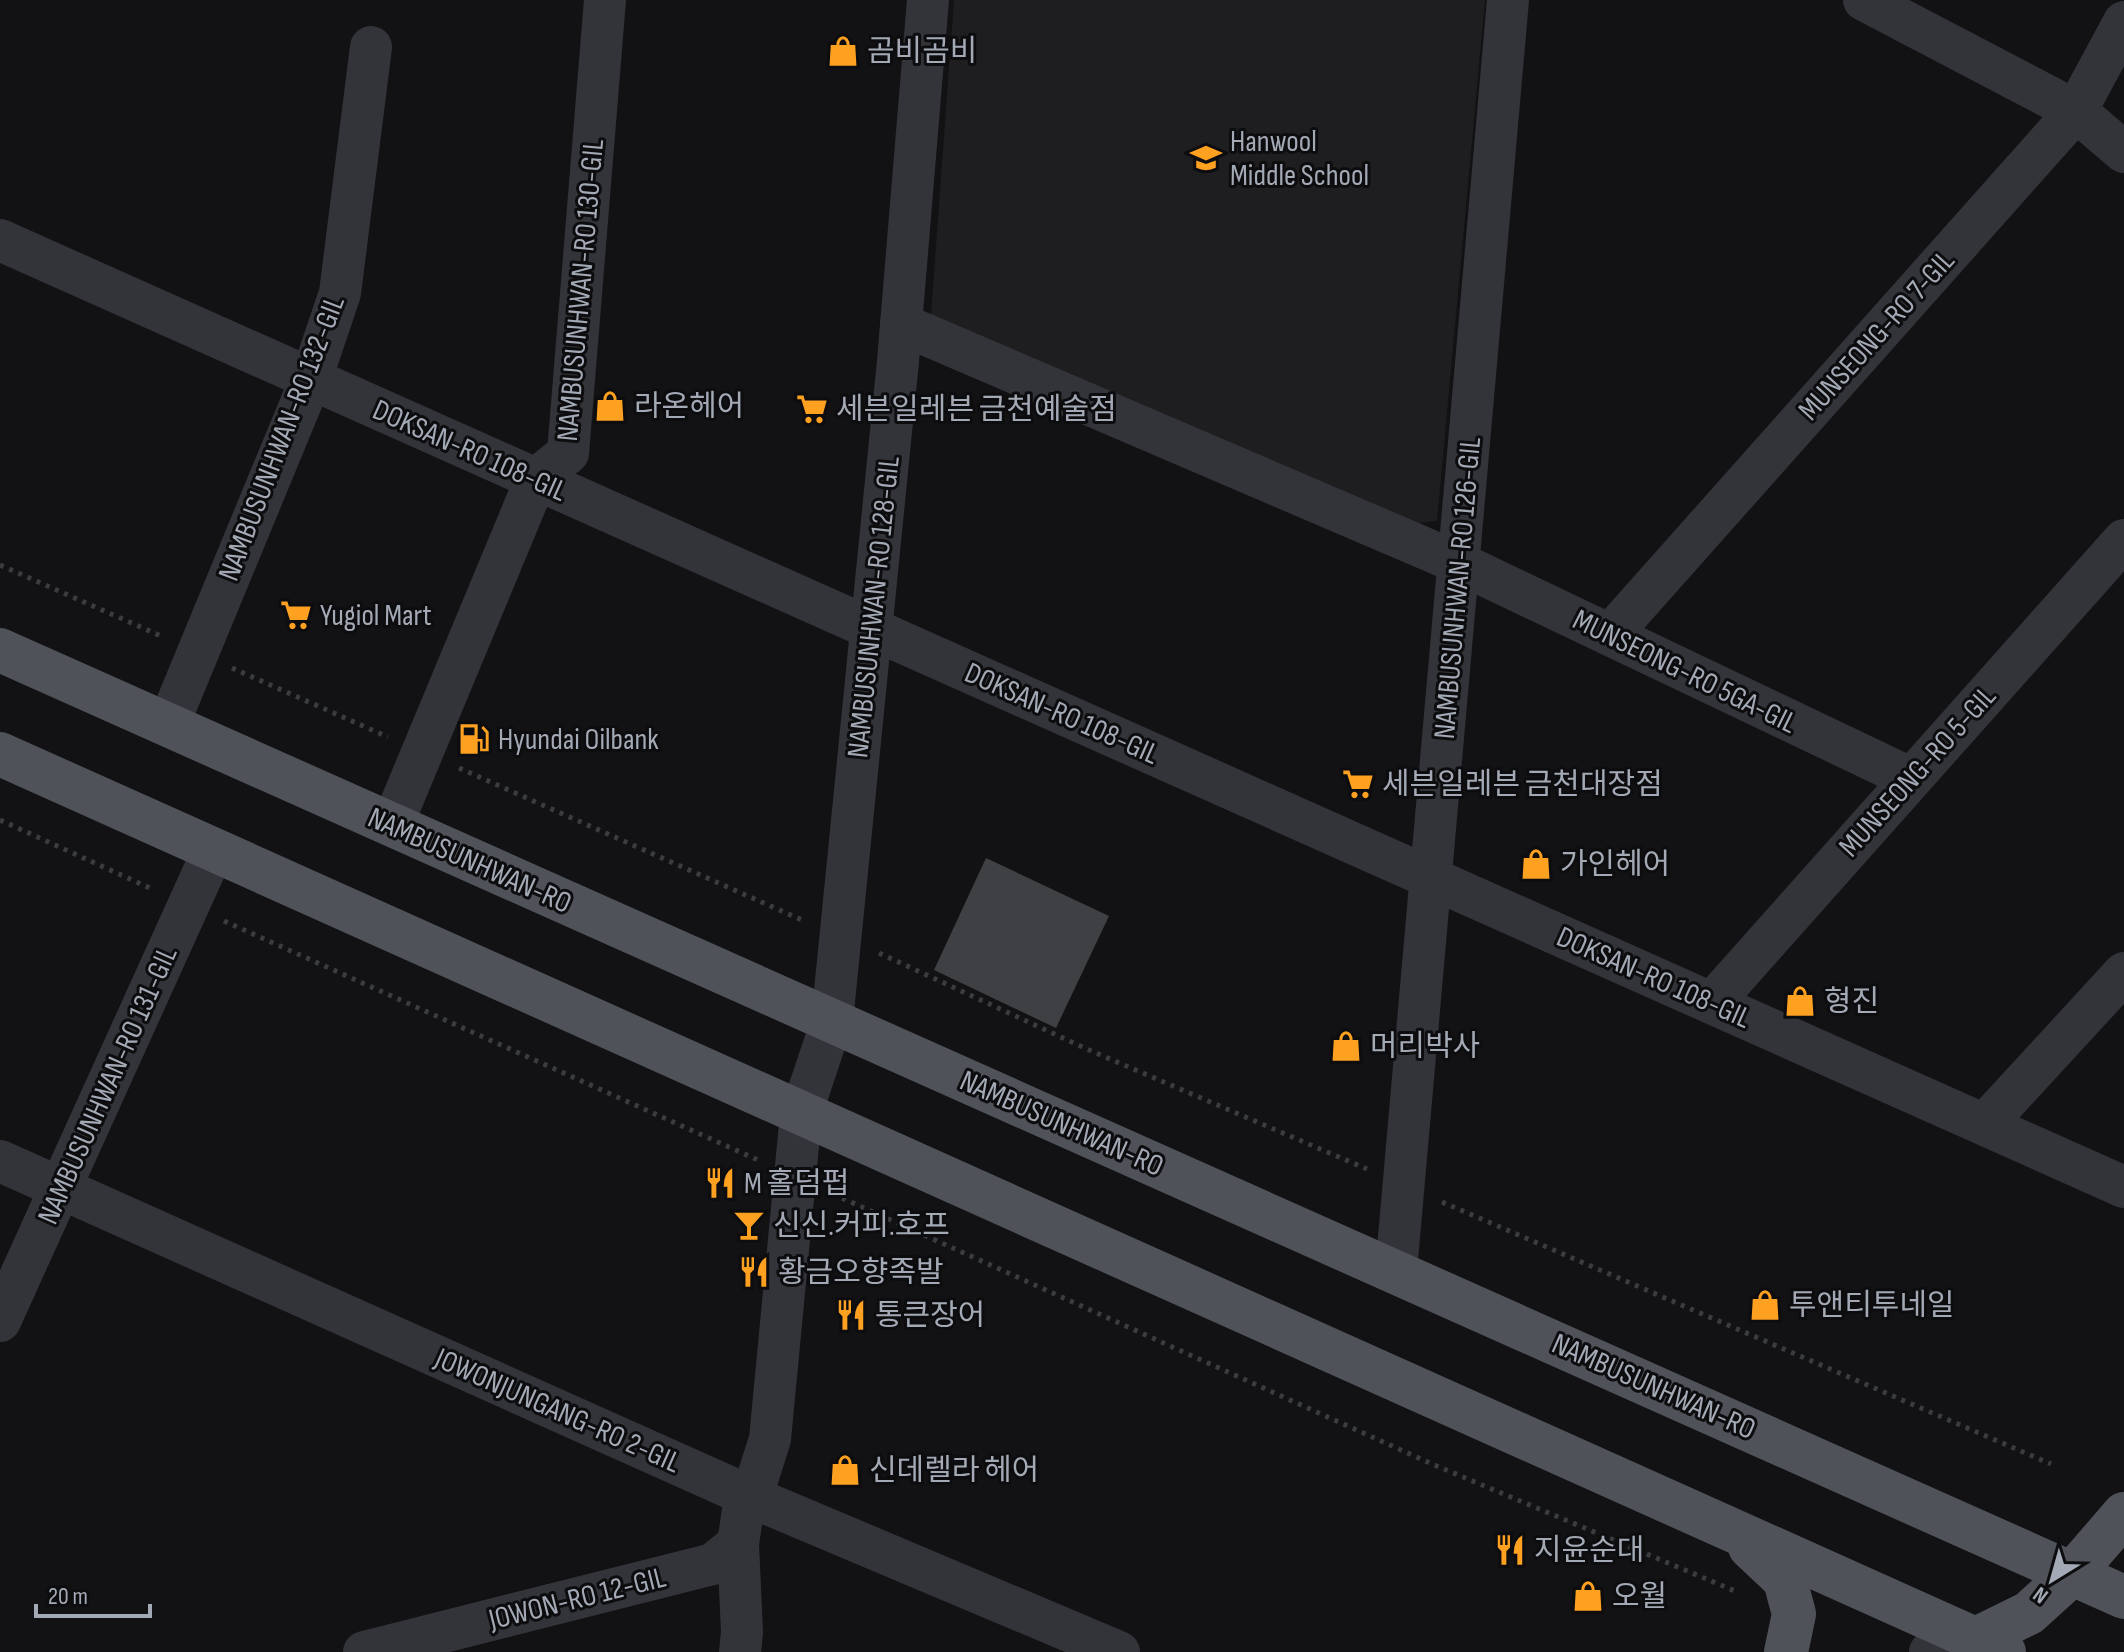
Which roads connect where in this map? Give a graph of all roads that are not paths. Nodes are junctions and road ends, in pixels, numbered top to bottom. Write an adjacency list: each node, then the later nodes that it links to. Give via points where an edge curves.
1 (605, 0): 12 (street, NAMBUSUNHWAN-RO 130-GIL, via 568,453)
2 (928, 0): 10 (street, NAMBUSUNHWAN-RO 128-GIL)
3 (1508, 0): 14 (street, NAMBUSUNHWAN-RO 126-GIL)
4 (1864, 0): 7 (street)
5 (2124, 22): 7 (street, MUNSEONG-RO 7-GIL)
6 (371, 47): 11 (street, NAMBUSUNHWAN-RO 132-GIL, via 340,293)
7 (2076, 111): 8 (street); 16 (street, MUNSEONG-RO 7-GIL)
8 (2124, 152)
9 (0, 240): 11 (street, DOKSAN-RO 108-GIL)
10 (901, 324): 14 (street, MUNSEONG-RO 5GA-GIL); 15 (street, NAMBUSUNHWAN-RO 128-GIL)
11 (311, 379): 12 (street, DOKSAN-RO 108-GIL); 18 (street, NAMBUSUNHWAN-RO 132-GIL)
12 (536, 479): 15 (street, DOKSAN-RO 108-GIL); 21 (street, NAMBUSUNHWAN-RO 130-GIL)
13 (2124, 540): 20 (street, MUNSEONG-RO 5-GIL)
14 (1459, 563): 16 (street, MUNSEONG-RO 5GA-GIL); 23 (street, NAMBUSUNHWAN-RO 126-GIL)
15 (870, 628): 23 (street, DOKSAN-RO 108-GIL); 26 (street, NAMBUSUNHWAN-RO 128-GIL)
16 (1610, 635): 20 (street, MUNSEONG-RO 5GA-GIL)
17 (0, 650): 18 (main road, NAMBUSUNHWAN-RO)
18 (168, 725): 21 (main road, NAMBUSUNHWAN-RO)
19 (0, 754): 22 (main road)
20 (1910, 778): 25 (street, MUNSEONG-RO 5-GIL)
21 (392, 825): 26 (main road, NAMBUSUNHWAN-RO)
22 (214, 849): 27 (main road); 30 (street, NAMBUSUNHWAN-RO 131-GIL)
23 (1432, 879): 25 (street, DOKSAN-RO 108-GIL); 32 (street, NAMBUSUNHWAN-RO 126-GIL)
24 (2124, 973): 28 (street)
25 (1712, 1003): 28 (street, DOKSAN-RO 108-GIL)
26 (832, 1021): 27 (street, NAMBUSUNHWAN-RO 128-GIL); 32 (main road, NAMBUSUNHWAN-RO)
27 (801, 1114): 34 (street, NAMBUSUNHWAN-RO 128-GIL, via 770,1439); 36 (main road)
28 (1985, 1124): 31 (street, DOKSAN-RO 108-GIL)
29 (0, 1161): 30 (street, JOWONJUNGANG-RO 2-GIL)
30 (60, 1187): 33 (street, NAMBUSUNHWAN-RO 131-GIL); 34 (street, JOWONJUNGANG-RO 2-GIL)
31 (2124, 1187)
32 (1396, 1271): 38 (main road, NAMBUSUNHWAN-RO)
33 (0, 1321)
34 (749, 1496): 37 (street, NAMBUSUNHWAN-RO 128-GIL); 43 (street, JOWONJUNGANG-RO 2-GIL)
35 (2124, 1514): 38 (main road)
36 (1734, 1531): 40 (main road); 44 (main road, via 1785,1580 1794,1614)
37 (738, 1544): 41 (street, JOWON-RO 12-GIL, via 713,1564); 42 (street, NAMBUSUNHWAN-RO 128-GIL)
38 (2073, 1573): 39 (main road, NAMBUSUNHWAN-RO); 40 (main road)
39 (2124, 1597)
40 (1990, 1646): 45 (street)
41 (364, 1652)
42 (740, 1652)
43 (1119, 1652)
44 (1786, 1652)
45 (1930, 1652)

